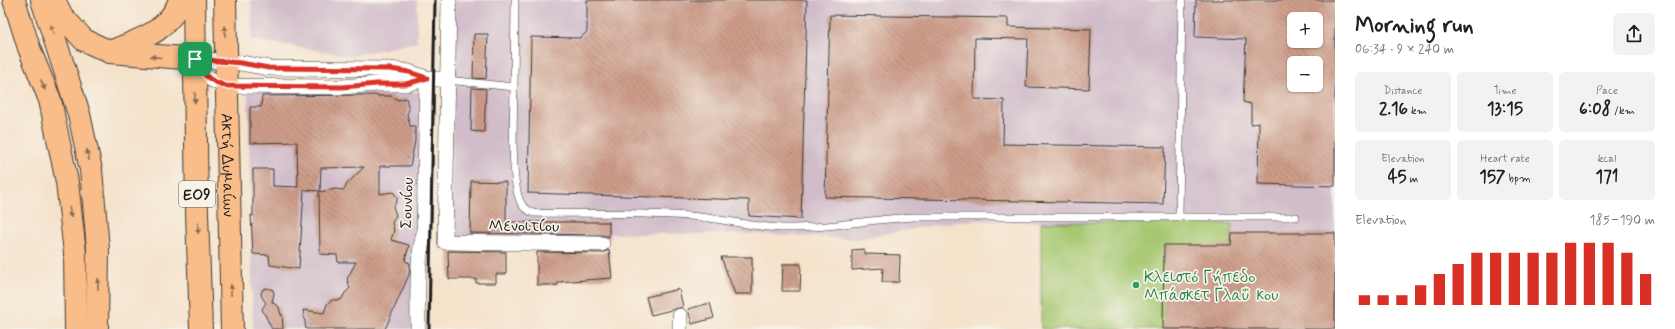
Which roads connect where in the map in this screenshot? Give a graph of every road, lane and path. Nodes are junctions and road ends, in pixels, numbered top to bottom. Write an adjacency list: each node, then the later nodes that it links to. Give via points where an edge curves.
1 (14, 0): 22 (main road, one-way to 22, via 29,48 50,100 67,182)
2 (42, 0): 22 (main road, one-way to 2, via 98,249 91,170 79,114)
3 (54, 0): 10 (main road, via 62,16 84,40)
4 (180, 0): 10 (main road, via 164,26 151,35)
5 (194, 0): 11 (main road, Ακτή Δυμαίων / ΕΟ9)
6 (225, 0): 12 (main road, Ακτή Δυμαίων / ΕΟ9, one-way to 6)
7 (449, 0): 15 (street)
8 (515, 0): 18 (lane)
9 (1182, 0): 19 (lane)
10 (110, 52): 11 (main road, one-way to 10)
11 (195, 59): 12 (street); 16 (street, via 202,73 213,82); 23 (main road, Ακτή Δυμαίων / ΕΟ9, one-way to 23)
12 (226, 62): 13 (street, via 269,68); 16 (main road, Ακτή Δυμαίων / ΕΟ9)
13 (342, 69): 14 (street, via 390,69); 17 (street)
14 (427, 78): 15 (street); 17 (street, via 406,84); 25 (street, Σουνίου, via 424,233 420,249)
15 (447, 80): 18 (lane); 21 (street, Μενοιτίου, via 445,242)
16 (226, 86): 17 (street); 24 (main road, Ακτή Δυμαίων / ΕΟ9, one-way to 16)
17 (342, 87)
18 (514, 87): 19 (lane, via 514,174 522,206 533,213 682,216 780,228 915,217)
19 (1179, 216): 20 (lane)
20 (1296, 217)
21 (602, 244)
22 (87, 326)
23 (201, 329)
24 (232, 329)
25 (418, 329)

